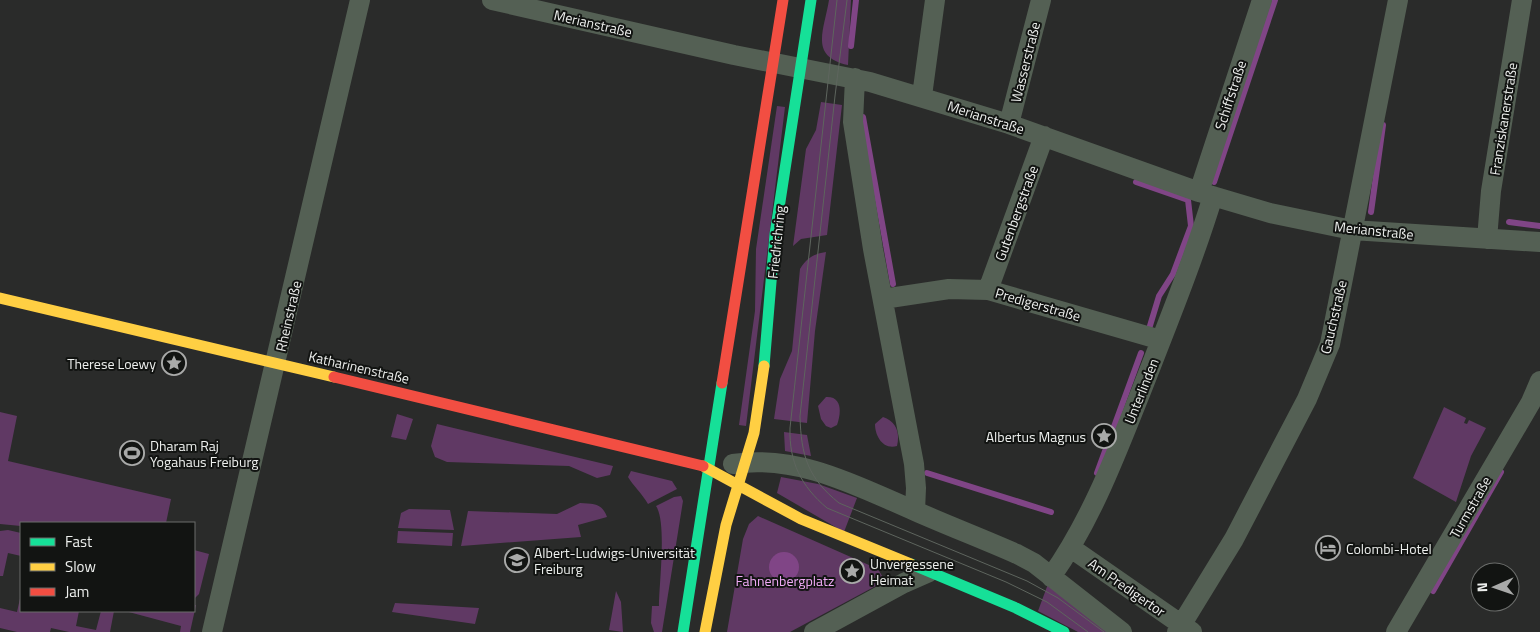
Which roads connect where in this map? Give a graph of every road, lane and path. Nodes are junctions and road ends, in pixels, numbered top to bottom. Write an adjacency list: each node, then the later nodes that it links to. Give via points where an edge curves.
1 (360, 0): 24 (street, Rheinstraße)
2 (492, 0): 10 (street, Merianstraße)
3 (783, 0): 10 (main road, Friedrichring)
4 (811, 0): 11 (main road, Friedrichring)
5 (935, 0): 13 (street)
6 (1041, 0): 14 (street, Wasserstraße)
7 (1262, 0): 16 (street, Schiffstraße)
8 (1398, 0): 17 (street, Gauchstraße)
9 (1522, 0): 18 (street, Franziskanerstraße)
10 (773, 62): 11 (street, Merianstraße); 27 (main road, Friedrichring)
11 (800, 67): 12 (street, Merianstraße); 26 (main road, Friedrichring, via 775,234 763,377 754,433)
12 (855, 78): 13 (street, Merianstraße); 22 (street, via 853,122)
13 (922, 96): 14 (street, Merianstraße)
14 (1009, 124): 15 (street, Merianstraße)
15 (1044, 136): 16 (street, Merianstraße); 20 (street, Gutenbergstraße)
16 (1206, 194): 17 (street, Merianstraße, via 1270,213); 23 (street, Unterlinden, via 1202,232)
17 (1352, 230): 18 (street, Merianstraße); 33 (street, Gauchstraße, via 1330,344 1307,399)
18 (1482, 239): 19 (street, Merianstraße)
19 (1540, 242)
20 (988, 290): 22 (street, Predigerstraße, via 949,289); 23 (street, Predigerstraße)
21 (0, 298): 24 (main road, Katharinenstraße)
22 (883, 299): 29 (street, via 904,405 916,488)
23 (1161, 340): 30 (street, Unterlinden, via 1104,484)
24 (277, 363): 27 (main road, Katharinenstraße); 34 (street, Rheinstraße)
25 (1540, 381): 40 (street, Turmstraße, via 1531,402)
26 (745, 462): 27 (street); 28 (main road, Friedrichring); 29 (street, via 808,468)
27 (710, 468): 28 (main road); 35 (main road, Friedrichring)
28 (739, 483): 31 (main road, via 801,519); 36 (main road, Friedrichring, via 718,562)
29 (915, 511): 32 (street, via 1017,554)
30 (1071, 548): 32 (street, Unterlinden); 33 (street, Am Predigertor)
31 (929, 572): 37 (street); 38 (main road)
32 (1051, 577): 39 (street)
33 (1184, 630)
34 (212, 632)
35 (684, 632)
36 (705, 632)
37 (814, 632)
38 (1064, 632)
39 (1122, 632)
40 (1396, 632)

